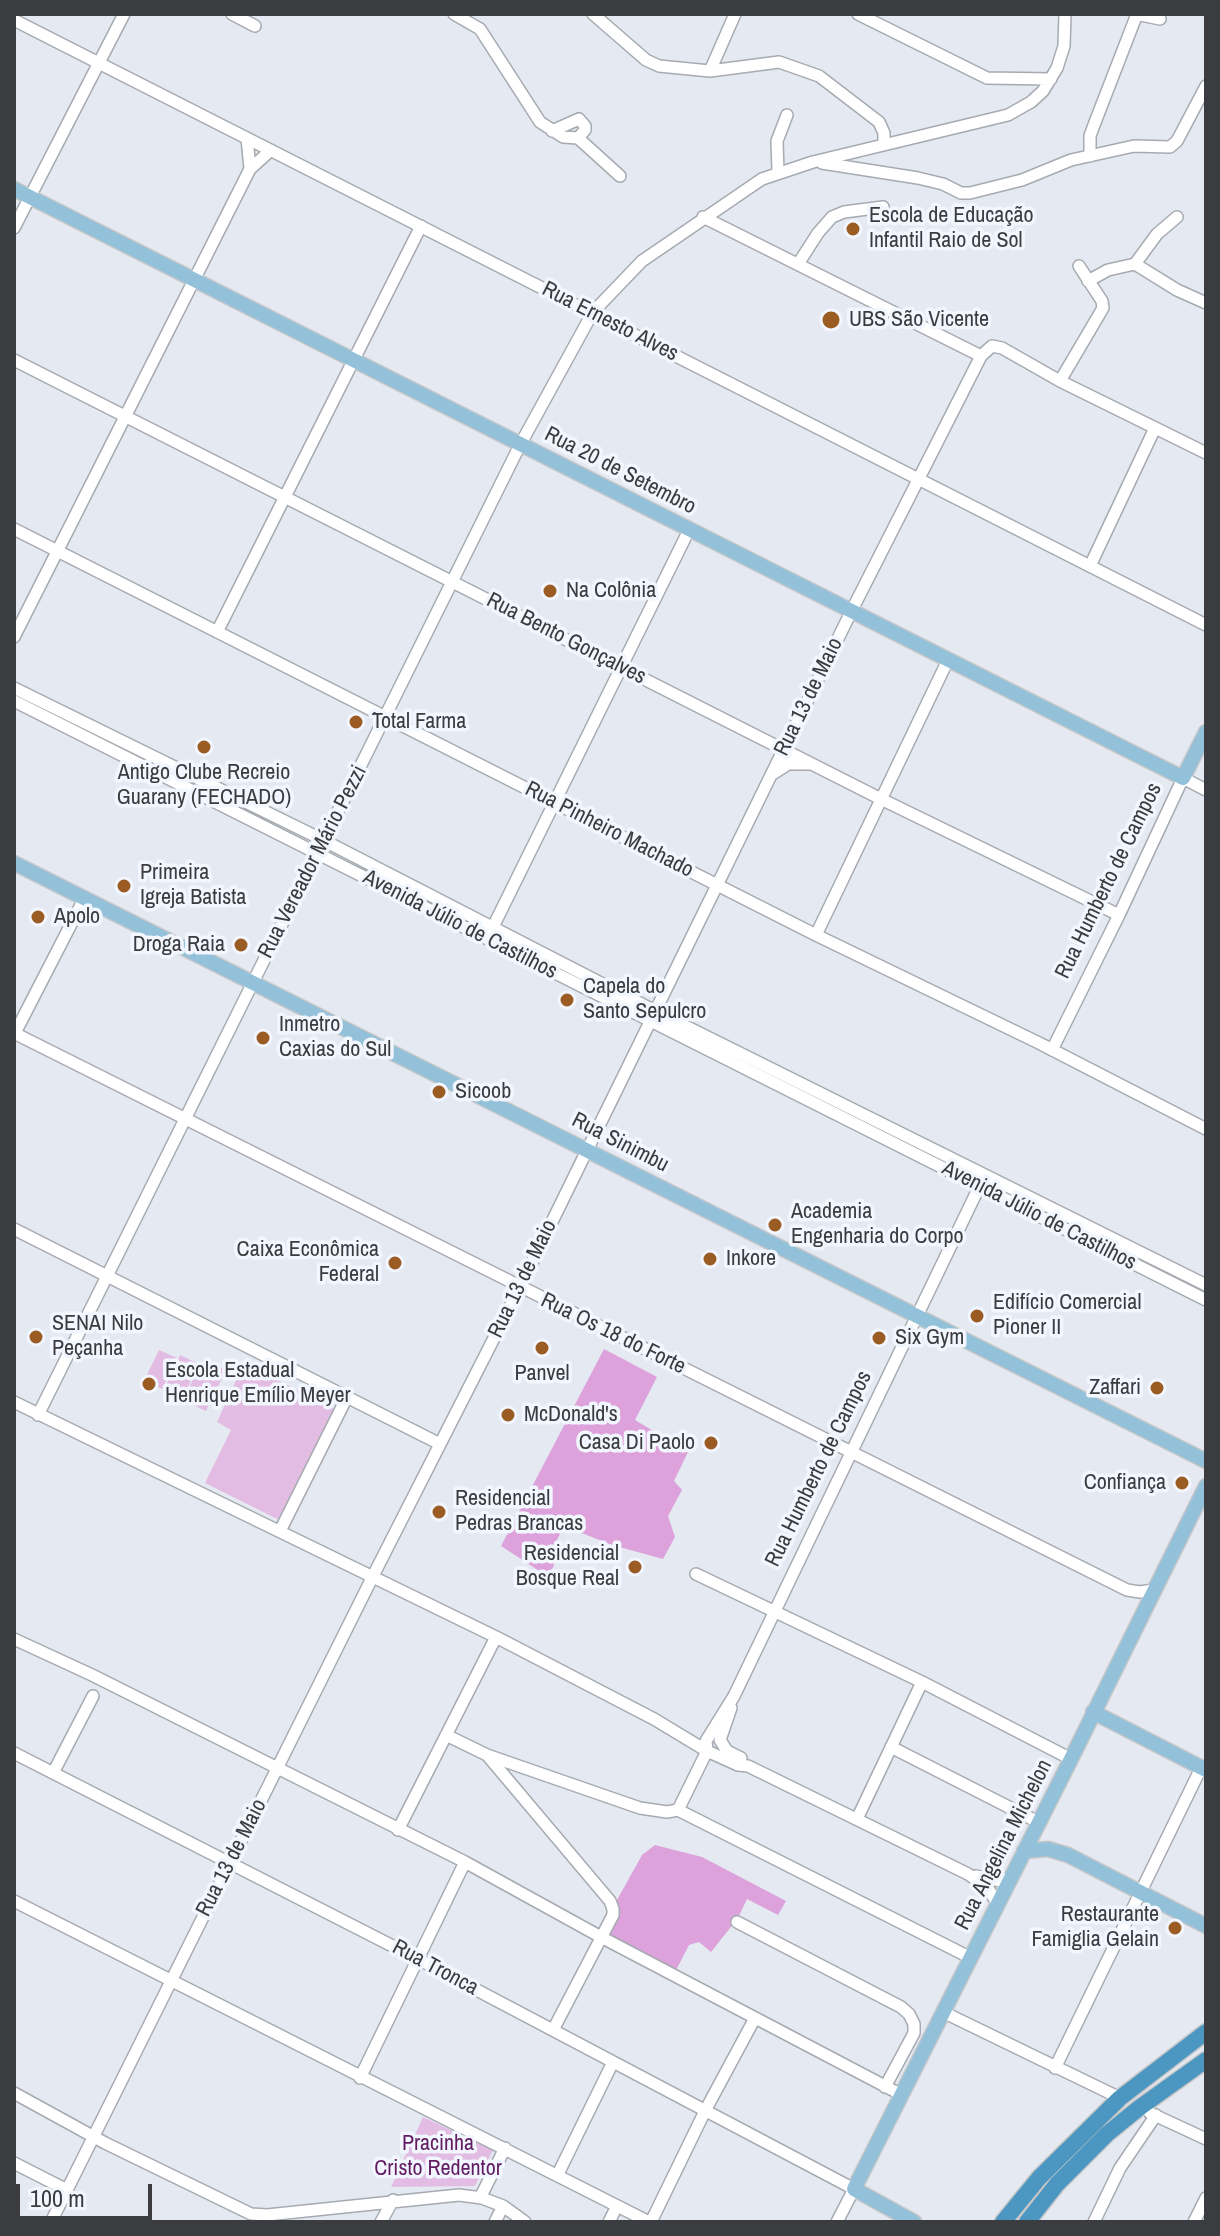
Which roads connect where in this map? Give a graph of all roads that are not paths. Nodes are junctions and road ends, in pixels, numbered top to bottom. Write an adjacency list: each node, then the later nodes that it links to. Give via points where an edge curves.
1 (124, 14): 12 (street)
2 (232, 14): 11 (street)
3 (454, 14): 17 (street, via 480,29 540,122)
4 (593, 14): 13 (street, via 646,60)
5 (735, 14): 13 (street)
6 (1065, 14): 14 (street, via 1064,46)
7 (1137, 14): 9 (street); 22 (street, via 1090,136)
8 (862, 16): 14 (street, via 987,78)
9 (1160, 19)
10 (14, 20): 12 (street, Rua Ernesto Alves)
11 (255, 26)
12 (98, 63): 18 (street, Rua Ernesto Alves); 28 (street)
13 (710, 71): 20 (street, via 779,62 809,72 879,122)
14 (1051, 79): 20 (street, Rua Vereador Mário Pezzi, via 1031,102 1008,115)
15 (1206, 86): 22 (street, via 1170,147 1134,146)
16 (787, 115): 25 (street, via 777,141)
17 (552, 131): 19 (street); 19 (street, via 579,119 585,130)
18 (247, 138): 21 (street, Rua Ernesto Alves); 24 (street)
19 (578, 138): 26 (street)
20 (884, 144): 23 (street, Rua Vereador Mário Pezzi)
21 (271, 150): 24 (street); 32 (street, Rua Ernesto Alves)
22 (1090, 156): 23 (street, via 970,193 918,178)
23 (813, 162): 25 (street, Rua Vereador Mário Pezzi)
24 (250, 169): 37 (street)
25 (778, 172): 30 (street, Rua Vereador Mário Pezzi)
26 (620, 176)
27 (14, 189): 28 (main road, Rua 20 de Setembro)
28 (30, 197): 33 (street); 37 (main road, Rua 20 de Setembro)
29 (883, 207): 34 (street, via 832,217)
30 (703, 217): 34 (street); 40 (street, Rua Vereador Mário Pezzi, via 642,261)
31 (1177, 217): 35 (street)
32 (421, 226): 40 (street, Rua Ernesto Alves); 43 (street)
33 (14, 228)
34 (798, 264): 41 (street)
35 (1135, 264): 38 (street); 39 (street)
36 (1079, 266): 38 (street)
37 (194, 280): 43 (main road, Rua 20 de Setembro); 45 (street)
38 (1088, 281): 44 (street, via 1103,304)
39 (1206, 303)
40 (593, 312): 47 (street, Rua Vereador Mário Pezzi); 49 (street, Rua Ernesto Alves)
41 (981, 356): 44 (street, via 992,346 1002,348); 49 (street, Rua 13 de Maio)
42 (14, 360): 45 (street, Rua Bento Gonçalves)
43 (354, 361): 47 (main road, Rua 20 de Setembro); 50 (street)
44 (1060, 381): 46 (street)
45 (127, 417): 50 (street, Rua Bento Gonçalves); 53 (street)
46 (1155, 428): 48 (street); 54 (street)
47 (520, 445): 52 (main road, Rua 20 de Setembro); 55 (street, Rua Vereador Mário Pezzi)
48 (1206, 453)
49 (917, 479): 54 (street, Rua Ernesto Alves); 56 (street, Rua 13 de Maio)
50 (286, 497): 55 (street, Rua Bento Gonçalves); 58 (street)
51 (14, 529): 53 (street, Rua Pinheiro Machado)
52 (689, 530): 56 (main road, Rua 20 de Setembro, via 836,605); 61 (street)
53 (57, 551): 58 (street, Rua Pinheiro Machado); 59 (street)
54 (1090, 566): 57 (street, Rua Ernesto Alves)
55 (453, 582): 61 (street, Rua Bento Gonçalves); 65 (street, Rua Vereador Mário Pezzi)
56 (848, 618): 60 (main road, Rua 20 de Setembro); 67 (street, Rua 13 de Maio)
57 (1206, 625)
58 (217, 632): 65 (street, Rua Pinheiro Machado)
59 (14, 637)
60 (948, 660): 70 (main road, Rua 20 de Setembro); 72 (street)
61 (623, 668): 67 (street, Rua Bento Gonçalves); 73 (street)
62 (14, 688): 64 (street, Avenida Júlio de Castilhos)
63 (14, 701): 64 (street, Avenida Júlio de Castilhos)
64 (38, 706): 74 (street, Avenida Júlio de Castilhos)
65 (387, 717): 73 (street, Rua Pinheiro Machado); 75 (street, Rua Vereador Mário Pezzi)
66 (1206, 732): 70 (main road, Rua Humberto de Campos)
67 (783, 749): 68 (street, Rua Bento Gonçalves); 69 (street, Rua 13 de Maio)
68 (814, 765): 69 (street, via 788,764); 72 (street, Rua Bento Gonçalves)
69 (770, 776): 81 (street, Rua 13 de Maio)
70 (1183, 778): 71 (street, Rua 20 de Setembro); 86 (street, Rua Humberto de Campos)
71 (1206, 790)
72 (881, 799): 86 (street, Rua Bento Gonçalves); 88 (street)
73 (555, 803): 81 (street, Rua Pinheiro Machado); 87 (street)
74 (271, 822): 75 (street, Avenida Júlio de Castilhos); 76 (street, Avenida Júlio de Castilhos)
75 (323, 840): 76 (street, Rua Vereador Mário Pezzi); 78 (street, Avenida Júlio de Castilhos)
76 (317, 852): 79 (street, Avenida Júlio de Castilhos); 94 (street, Rua Vereador Mário Pezzi)
77 (14, 863): 83 (main road, Rua Sinimbu)
78 (372, 865): 79 (street); 80 (street, Avenida Júlio de Castilhos)
79 (366, 876): 82 (street, Avenida Júlio de Castilhos)
80 (410, 884): 82 (street); 84 (street, Avenida Júlio de Castilhos)
81 (717, 885): 88 (street, Rua Pinheiro Machado); 97 (street, Rua 13 de Maio)
82 (404, 896): 85 (street, Avenida Júlio de Castilhos)
83 (84, 899): 94 (main road, Rua Sinimbu); 98 (street)
84 (446, 903): 85 (street); 87 (street, Avenida Júlio de Castilhos)
85 (440, 915): 89 (street, Avenida Júlio de Castilhos)
86 (1119, 915): 99 (street, Rua Humberto de Campos)
87 (493, 927): 89 (street); 90 (street, Avenida Júlio de Castilhos)
88 (816, 935): 99 (street, Rua Pinheiro Machado)
89 (487, 939): 91 (street, Avenida Júlio de Castilhos)
90 (539, 950): 91 (street); 92 (street, Avenida Júlio de Castilhos)
91 (533, 962): 93 (street, Avenida Júlio de Castilhos)
92 (573, 968): 93 (street); 95 (street, Avenida Júlio de Castilhos)
93 (567, 979): 96 (street, Avenida Júlio de Castilhos)
94 (252, 983): 100 (street, Rua Vereador Mário Pezzi); 102 (main road, Rua Sinimbu)
95 (611, 988): 96 (street); 97 (street, Avenida Júlio de Castilhos)
96 (606, 1000): 97 (street, Avenida Júlio de Castilhos)
97 (652, 1016): 102 (street, Rua 13 de Maio); 103 (street, Avenida Júlio de Castilhos); 104 (street, Avenida Júlio de Castilhos)
98 (14, 1034): 100 (street, Rua Os 18 do Forte)
99 (1052, 1050): 101 (street, Rua Pinheiro Machado)
100 (184, 1118): 106 (street, Rua Vereador Mário Pezzi); 108 (street, Rua Os 18 do Forte)
101 (1206, 1129)
102 (586, 1151): 108 (street, Rua 13 de Maio); 110 (main road, Rua Sinimbu)
103 (986, 1174): 104 (street, Rua Humberto de Campos); 107 (street, Avenida Júlio de Castilhos)
104 (980, 1186): 109 (street, Avenida Júlio de Castilhos); 110 (street, Rua Humberto de Campos)
105 (14, 1229): 106 (street)
106 (107, 1278): 111 (street); 113 (street, Rua Vereador Mário Pezzi)
107 (1206, 1285)
108 (520, 1287): 114 (street, Rua 13 de Maio); 115 (street, Rua Os 18 do Forte)
109 (1206, 1300)
110 (917, 1316): 115 (street, Rua Humberto de Campos); 116 (main road, Rua Sinimbu)
111 (347, 1397): 114 (street); 118 (street)
112 (14, 1402): 113 (street)
113 (38, 1415): 118 (street)
114 (440, 1444): 120 (street, Rua 13 de Maio)
115 (851, 1452): 121 (street, Rua Os 18 do Forte); 124 (street, Rua Humberto de Campos)
116 (1206, 1461)
117 (1206, 1486): 122 (main road, Rua Angelina Michelon)
118 (280, 1531): 120 (street)
119 (696, 1574): 124 (street)
120 (373, 1576): 125 (street); 138 (street, Rua 13 de Maio)
121 (1127, 1590): 122 (street, Rua Os 18 do Forte); 123 (street, Rua Os 18 do Forte)
122 (1153, 1590): 123 (main road, Rua Angelina Michelon)
123 (1143, 1611): 130 (main road, Rua Angelina Michelon)
124 (774, 1613): 127 (street); 129 (street, Rua Humberto de Campos)
125 (496, 1637): 131 (street); 132 (street)
126 (14, 1639): 138 (street)
127 (922, 1682): 133 (street); 136 (street)
128 (93, 1696): 140 (street)
129 (734, 1696): 132 (street, Rua Humberto de Campos); 137 (street, Rua Humberto de Campos, via 720,1740)
130 (1093, 1712): 136 (main road, Rua Angelina Michelon); 139 (main road)
131 (446, 1735): 135 (street); 144 (street)
132 (707, 1746): 137 (street); 141 (street, Rua Humberto de Campos)
133 (891, 1747): 142 (street); 143 (street)
134 (14, 1753): 140 (street, Rua Tronca)
135 (487, 1755): 141 (street, via 640,1808); 155 (street, via 610,1901 613,1915)
136 (1071, 1759): 143 (main road, Rua Angelina Michelon)
137 (748, 1766): 142 (street)
138 (277, 1768): 144 (street); 147 (street, Rua 13 de Maio)
139 (1203, 1769): 150 (street)
140 (53, 1773): 147 (street, Rua Tronca)
141 (678, 1810): 156 (street)
142 (857, 1819): 148 (street)
143 (1038, 1822): 145 (main road, Rua Angelina Michelon)
144 (398, 1830): 146 (street)
145 (1024, 1851): 149 (main road, Rua Angelina Michelon); 150 (main road, via 1048,1849 1068,1855)
146 (465, 1862): 155 (street); 157 (street)
147 (229, 1863): 157 (street, Rua Tronca); 158 (street, Rua 13 de Maio)
148 (968, 1874): 149 (street); 152 (street, via 988,1888)
149 (1010, 1878): 152 (main road, Rua Angelina Michelon)
150 (1139, 1893): 154 (main road); 165 (street)
151 (14, 1901): 158 (street)
152 (998, 1905): 156 (main road, Rua Angelina Michelon)
153 (737, 1922): 167 (street, via 909,2014 914,2033)
154 (1206, 1926)
155 (601, 1937): 160 (street); 161 (street)
156 (971, 1958): 159 (main road, Rua Angelina Michelon)
157 (418, 1959): 161 (street, Rua Tronca); 166 (street)
158 (171, 1980): 166 (street); 174 (street, Rua 13 de Maio)
159 (943, 2012): 165 (street); 169 (main road, Rua Angelina Michelon)
160 (755, 2018): 167 (street); 172 (street)
161 (553, 2030): 164 (street, Rua Tronca)
162 (1206, 2032): 170 (highway)
163 (1206, 2060): 171 (highway)
164 (613, 2062): 172 (street, Rua Tronca); 178 (street)
165 (1055, 2068): 170 (street)
166 (360, 2078): 176 (street)
167 (885, 2087): 169 (street)
168 (14, 2093): 174 (street)
169 (902, 2095): 179 (main road, Rua Angelina Michelon)
170 (1120, 2098): 194 (highway, via 1039,2178)
171 (1139, 2108): 173 (street); 195 (highway, via 1084,2156)
172 (705, 2111): 179 (street, Rua Tronca); 191 (street)
173 (1156, 2115): 175 (street); 196 (street, via 1120,2168)
174 (93, 2137): 180 (street, Rua 13 de Maio); 183 (street, via 251,2214)
175 (1206, 2139)
176 (505, 2148): 178 (street); 181 (street)
177 (14, 2163): 180 (street)
178 (558, 2174): 185 (street)
179 (854, 2189): 192 (street, Rua Angelina Michelon); 193 (main road)
180 (67, 2190): 186 (street, Rua 13 de Maio)
181 (480, 2198): 183 (street); 184 (street)
182 (1206, 2198): 197 (street)
183 (393, 2200): 187 (street)
184 (503, 2206): 188 (street); 189 (street)
185 (617, 2206): 190 (street); 191 (street)
186 (51, 2222)
187 (381, 2222)
188 (495, 2222)
189 (525, 2222)
190 (609, 2222)
191 (650, 2222)
192 (837, 2222)
193 (914, 2222)
194 (1003, 2222)
195 (1027, 2222)
196 (1094, 2222)
197 (1194, 2222)

